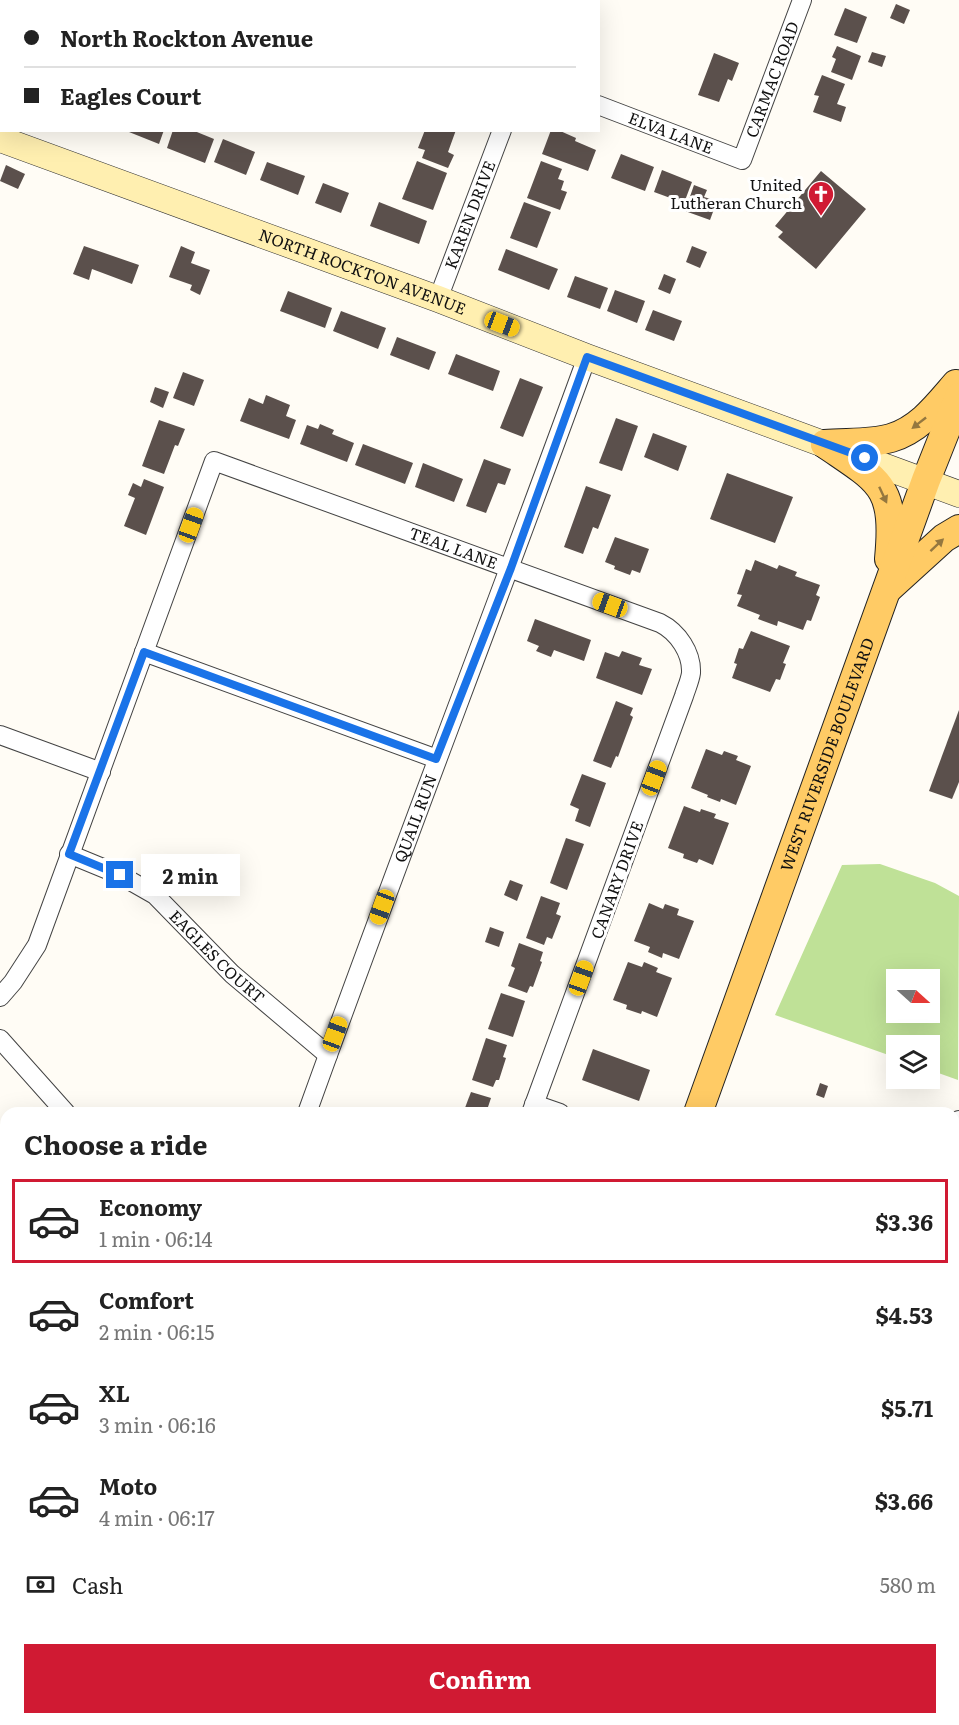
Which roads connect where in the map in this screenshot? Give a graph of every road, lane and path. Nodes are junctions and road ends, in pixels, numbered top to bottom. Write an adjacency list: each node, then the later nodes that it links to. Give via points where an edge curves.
1 (802, 0): 5 (street, CARMAC ROAD)
2 (600, 106): 5 (street, ELVA LANE)
3 (501, 132): 6 (street, KAREN DRIVE)
4 (0, 140): 6 (main road, NORTH ROCKTON AVENUE)
5 (742, 160)
6 (438, 300): 7 (main road, NORTH ROCKTON AVENUE)
7 (587, 357): 10 (main road, NORTH ROCKTON AVENUE); 14 (street, QUAIL RUN)
8 (959, 380): 10 (main road, one-way to 10, via 913,428 890,438)
9 (959, 397): 11 (main road, WEST RIVERSIDE BOULEVARD)
10 (825, 444): 11 (main road, NORTH ROCKTON AVENUE); 15 (main road, one-way to 15, via 873,477 885,493 891,540)
11 (926, 480): 12 (main road, NORTH ROCKTON AVENUE); 15 (main road, WEST RIVERSIDE BOULEVARD)
12 (959, 494)
13 (959, 529): 15 (main road, one-way to 13)
14 (511, 568): 16 (street, TEAL LANE, via 660,623); 17 (street, TEAL LANE, via 214,461); 19 (street, QUAIL RUN)
15 (885, 592): 28 (main road, WEST RIVERSIDE BOULEVARD)
16 (683, 646): 27 (street, CANARY DRIVE, via 690,663 688,685)
17 (144, 652): 19 (street); 20 (street)
18 (0, 735): 20 (street)
19 (436, 759): 24 (street, QUAIL RUN)
20 (100, 772): 21 (street)
21 (69, 854): 22 (street, via 37,945); 24 (street, EAGLES COURT, via 155,895 232,974)
22 (0, 997)
23 (0, 1039): 25 (street)
24 (328, 1055): 26 (street, QUAIL RUN)
25 (61, 1107)
26 (309, 1107)
27 (534, 1107)
28 (700, 1107)

